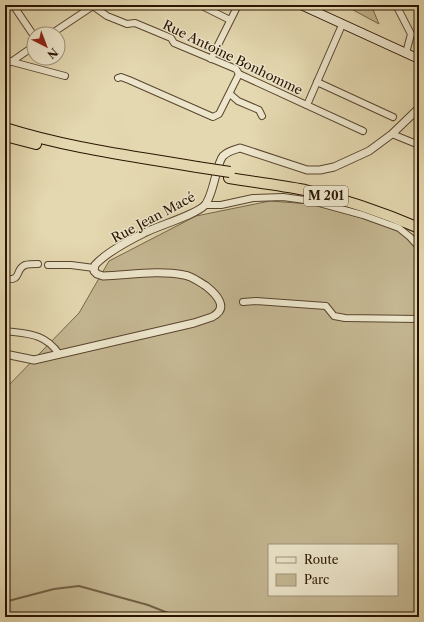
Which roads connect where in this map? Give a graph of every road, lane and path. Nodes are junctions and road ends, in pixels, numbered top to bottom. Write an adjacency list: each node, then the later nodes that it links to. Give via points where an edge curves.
1 (13, 5): 9 (street)
2 (200, 5): 7 (street)
3 (238, 5): 7 (street)
4 (301, 5): 8 (main road, via 317,9)
5 (396, 5): 12 (street, via 410,34)
6 (93, 6): 10 (street); 13 (street, Rue Antoine Bonhomme, via 107,16 127,24 135,23)
7 (230, 20): 13 (street)
8 (342, 24): 12 (main road); 19 (street)
9 (27, 26)
10 (63, 26)
11 (26, 51): 15 (street)
12 (406, 53): 14 (main road)
13 (211, 59): 16 (street, Rue Antoine Bonhomme, via 236,69)
14 (419, 59)
15 (8, 61): 17 (street)
16 (239, 74): 20 (street); 21 (street, Rue Antoine Bonhomme)
17 (65, 76)
18 (118, 78): 20 (street, via 129,80 213,116 219,114)
19 (317, 82): 21 (street); 24 (street)
20 (230, 94): 23 (street, via 238,101 260,110)
21 (307, 105): 26 (street, Rue Antoine Bonhomme)
22 (419, 108): 27 (street, Rue Jean Macé)
23 (262, 116)
24 (393, 117)
25 (5, 128): 30 (highway, M 201, via 49,141)
26 (363, 131)
27 (392, 134): 29 (street); 32 (street, Rue Jean Macé, via 358,157 320,170 307,170 240,148 230,151 222,157)
28 (5, 136): 30 (highway, M 201, via 53,148)
29 (419, 145)
30 (197, 170): 31 (highway, M 201, bridge)
31 (230, 175): 33 (highway, M 201, via 314,187 390,210); 34 (highway, M 201, via 329,196)
32 (204, 205): 35 (street, via 221,205 253,198 283,197 312,201 399,228); 38 (street, Rue Jean Macé, via 143,233 98,262)
33 (419, 223)
34 (419, 228)
35 (419, 247)
36 (38, 264): 39 (street, via 25,265 13,280)
37 (48, 265): 38 (street)
38 (94, 268): 44 (street, via 97,274 103,276 167,273 186,275 198,280 214,293 220,300 218,312 194,322)
39 (5, 279)
40 (243, 302): 41 (street, via 326,306 334,316 345,318)
41 (419, 319)
42 (5, 331): 44 (street, via 43,338)
43 (5, 354): 44 (street, via 34,360)
44 (59, 354)

